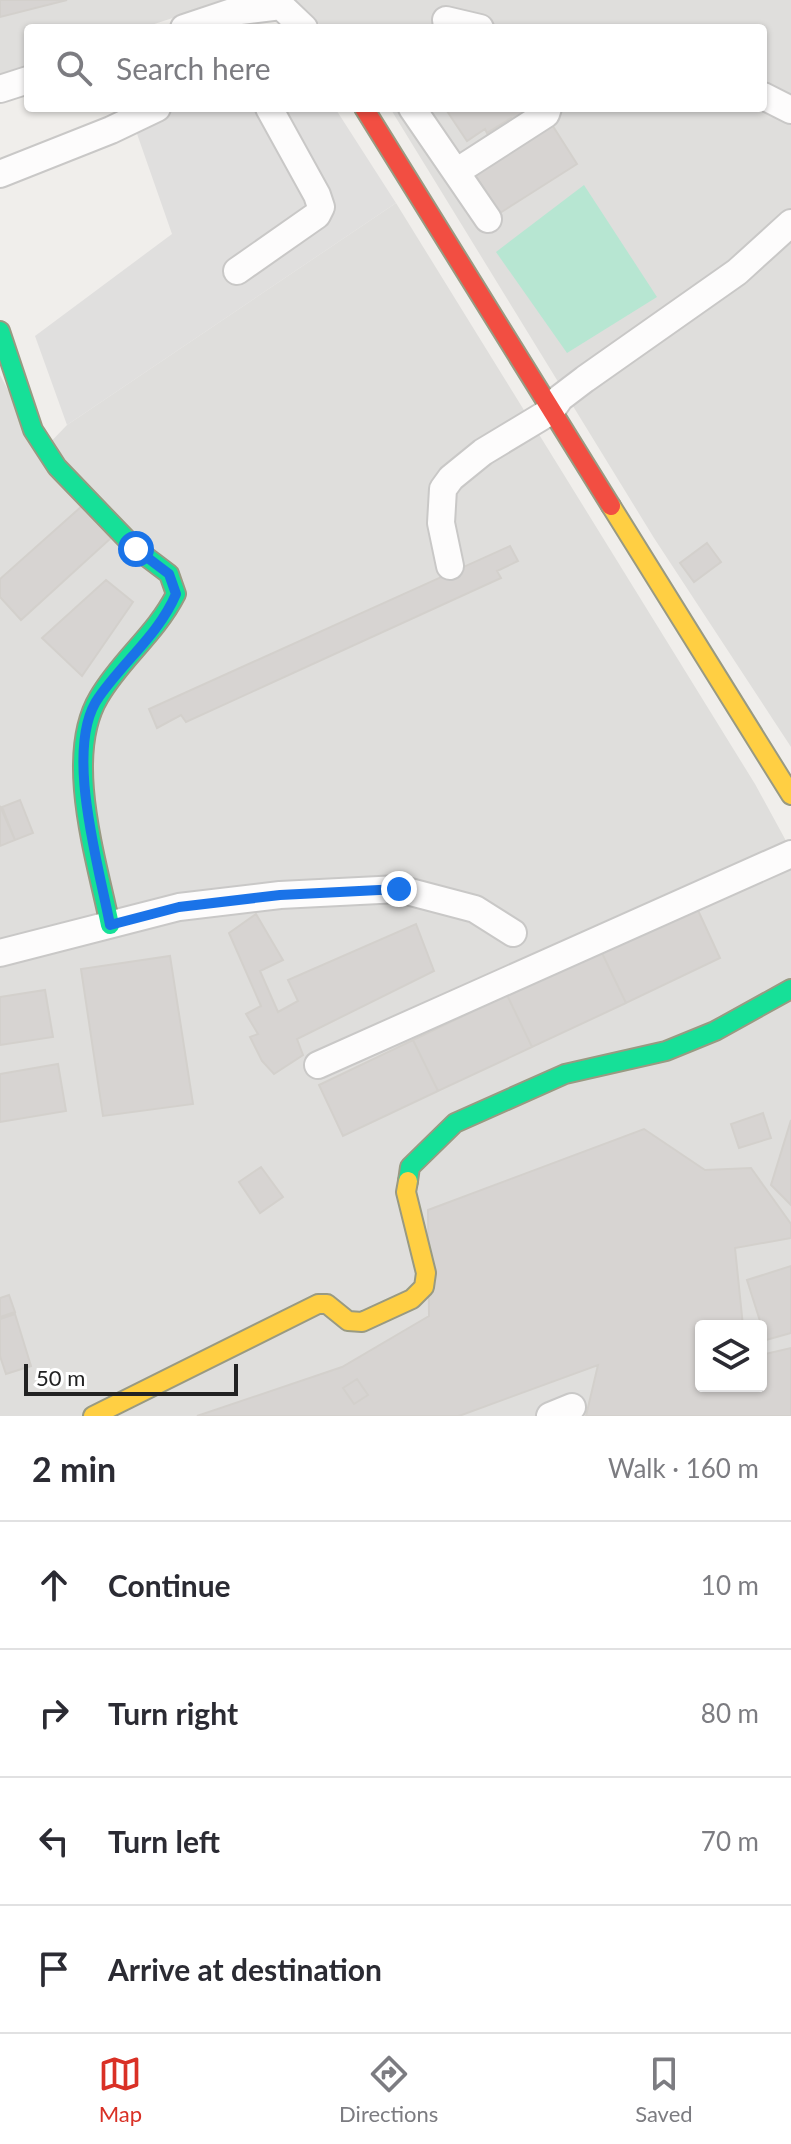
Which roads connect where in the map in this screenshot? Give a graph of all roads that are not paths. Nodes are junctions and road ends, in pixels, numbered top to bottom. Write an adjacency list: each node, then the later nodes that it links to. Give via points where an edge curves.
1 (278, 3): 3 (street); 4 (street)
2 (446, 20): 5 (street)
3 (196, 24)
4 (300, 24)
5 (463, 24)
6 (24, 81): 7 (street)
7 (0, 89)
8 (767, 98): 9 (street)
9 (791, 110)
10 (149, 112): 18 (street)
11 (271, 112): 21 (street, via 321,207)
12 (366, 112): 16 (street)
13 (420, 112): 15 (street)
14 (547, 112): 17 (street)
15 (435, 141): 16 (street); 17 (street)
16 (399, 164): 23 (street)
17 (456, 172): 19 (street)
18 (0, 174)
19 (488, 219)
20 (791, 223): 23 (street, via 737,272 585,379)
21 (237, 271)
22 (0, 331): 27 (street, via 33,430 57,467 136,549 169,574 176,594 167,615 98,698 85,722 82,773)
23 (551, 411): 24 (street, via 483,452 443,489 441,523); 25 (street)
24 (450, 566)
25 (791, 795)
26 (791, 854): 31 (street)
27 (110, 925): 28 (street, via 194,905 399,889 475,909); 29 (street)
28 (513, 933)
29 (0, 953)
30 (791, 989): 32 (street, via 666,1051 565,1074 455,1123 410,1167 406,1192 426,1273 424,1287 412,1299 362,1322 348,1321 327,1304 318,1304)
31 (318, 1065)
32 (93, 1416)

